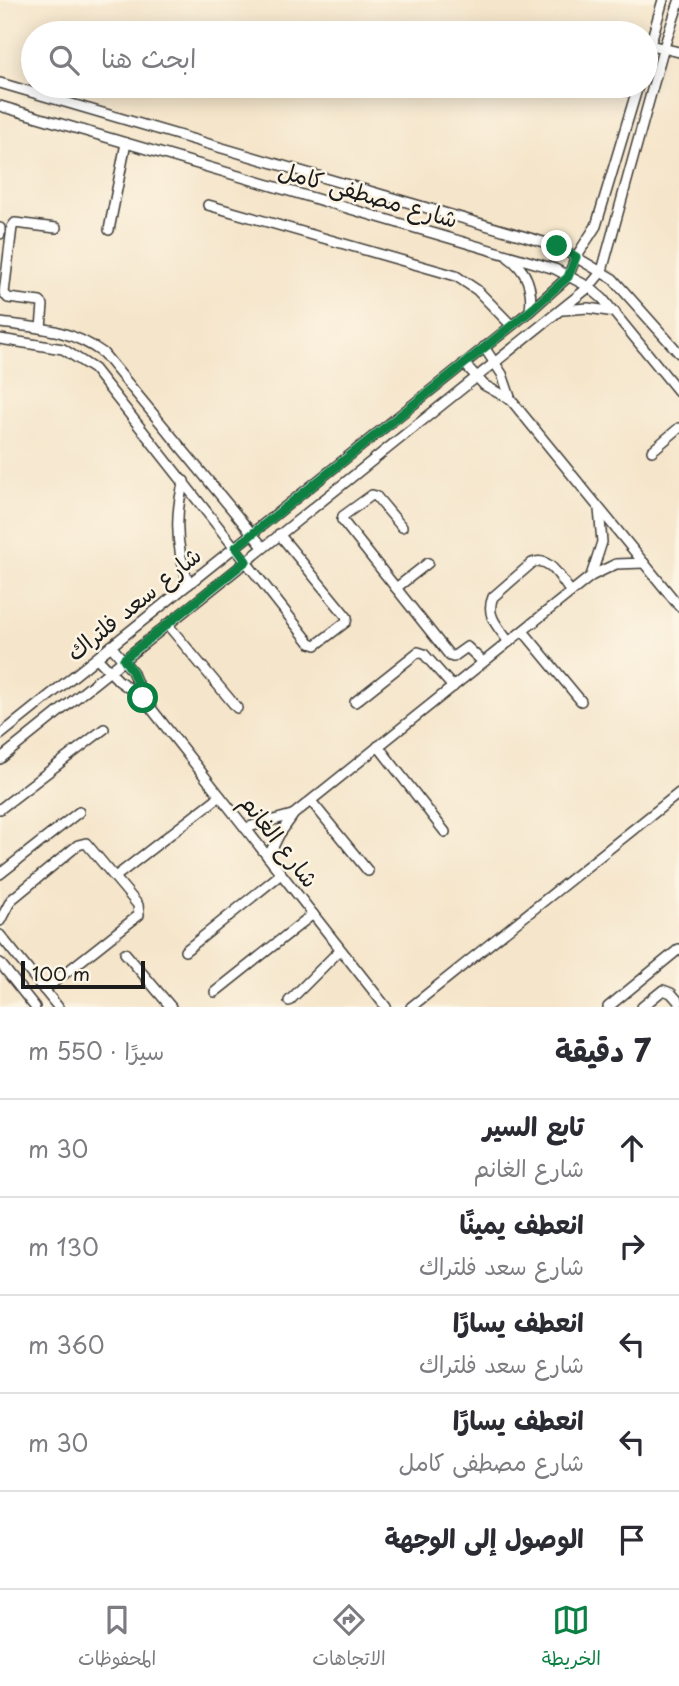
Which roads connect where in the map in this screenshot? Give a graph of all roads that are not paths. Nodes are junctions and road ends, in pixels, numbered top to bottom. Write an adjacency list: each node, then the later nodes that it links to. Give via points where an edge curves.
1 (663, 0): 3 (street)
2 (679, 2): 5 (street)
3 (657, 21)
4 (658, 25): 5 (street)
5 (675, 31): 7 (street)
6 (658, 48): 7 (street)
7 (663, 50): 8 (street); 9 (street)
8 (679, 52)
9 (658, 68)
10 (0, 83): 11 (street, شارع مصطفى كامل)
11 (21, 89)
12 (51, 98): 25 (street, شارع مصطفى كامل, via 557,246)
13 (634, 98): 17 (street, شارع سعد فلتراك)
14 (649, 98): 18 (street)
15 (0, 106): 16 (street, شارع مصطفى كامل)
16 (126, 143): 22 (street); 24 (street, شارع مصطفى كامل)
17 (605, 197): 18 (street); 25 (street, شارع سعد فلتراك, via 596,226)
18 (620, 201): 26 (street)
19 (208, 205): 33 (street, via 456,276)
20 (0, 228): 23 (street)
21 (57, 228): 34 (street, via 18,223 12,227 4,293 8,298 40,302)
22 (109, 230)
23 (0, 234)
24 (503, 254): 27 (street, شارع مصطفى كامل); 29 (street, via 527,278)
25 (576, 257): 26 (street, شارع مصطفى كامل); 27 (street, شارع سعد فلتراك)
26 (601, 271): 28 (street, شارع سعد فلتراك); 37 (street, شارع مصطفى كامل)
27 (568, 277): 28 (street, شارع مصطفى كامل); 29 (street, شارع سعد فلتراك)
28 (589, 288): 30 (street, شارع سعد فلتراك); 31 (street, شارع مصطفى كامل)
29 (530, 311): 33 (street, شارع سعد فلتراك)
30 (561, 311): 31 (street); 39 (street, شارع سعد فلتراك)
31 (615, 312): 41 (street, شارع مصطفى كامل)
32 (0, 323): 34 (street)
33 (512, 325): 36 (street, شارع سعد فلتراك)
34 (41, 328): 48 (street, via 71,334 103,353)
35 (0, 339): 45 (street, via 43,344 79,357 106,383)
36 (484, 347): 38 (street, شارع سعد فلتراك); 39 (street)
37 (679, 353)
38 (464, 363): 40 (street); 48 (street, شارع سعد فلتراك)
39 (495, 363): 40 (street, شارع سعد فلتراك); 42 (street)
40 (476, 378): 42 (street); 49 (street, شارع سعد فلتراك)
41 (679, 392)
42 (511, 400): 46 (street)
43 (679, 428): 44 (street)
44 (652, 451)
45 (184, 481): 50 (street); 56 (street, via 177,533)
46 (599, 508): 53 (street); 55 (street, via 601,542)
47 (402, 527): 57 (street, via 374,496 342,520)
48 (251, 534): 50 (street, شارع سعد فلتراك); 51 (street)
49 (279, 534): 51 (street, شارع سعد فلتراك); 52 (street, via 347,617 346,622 316,646 310,643)
50 (236, 547): 52 (street); 56 (street, شارع سعد فلتراك)
51 (263, 547): 52 (street, شارع سعد فلتراك)
52 (246, 561): 60 (street, شارع سعد فلتراك)
53 (644, 563): 55 (street, via 616,564); 59 (street)
54 (428, 564): 57 (street)
55 (591, 576): 58 (street)
56 (189, 584): 63 (street, شارع سعد فلتراك)
57 (396, 588): 66 (street, via 450,656 467,647)
58 (571, 592): 61 (street); 62 (street, via 547,563 532,563 492,597 489,605)
59 (679, 606)
60 (167, 624): 65 (street, شارع سعد فلتراك); 72 (street)
61 (523, 631): 62 (street); 70 (street)
62 (509, 642): 66 (street)
63 (111, 646): 64 (street, شارع سعد فلتراك); 65 (street, شارع الغانم)
64 (97, 658): 67 (street, شارع الغانم); 74 (street, شارع سعد فلتراك)
65 (124, 659): 67 (street, شارع سعد فلتراك); 69 (street, شارع الغانم)
66 (483, 662): 68 (street)
67 (109, 671): 69 (street, شارع الغانم); 76 (street, شارع سعد فلتراك)
68 (453, 687): 71 (street, via 418,652); 75 (street)
69 (143, 698): 78 (street, شارع الغانم)
70 (581, 701)
71 (355, 702)
72 (237, 708)
73 (104, 729): 80 (street)
74 (0, 735)
75 (378, 747): 79 (street); 84 (street)
76 (0, 759)
77 (679, 793): 107 (street)
78 (220, 796): 83 (street, شارع الغانم); 89 (street)
79 (311, 801): 82 (street); 86 (street)
80 (0, 809)
81 (79, 812): 87 (street)
82 (294, 814): 83 (street); 85 (street)
83 (245, 828): 85 (street, شارع الغانم)
84 (445, 832)
85 (268, 857): 88 (street, شارع الغانم)
86 (368, 872)
87 (0, 874)
88 (281, 874): 90 (street, شارع الغانم); 95 (street)
89 (116, 877): 91 (street, via 89,845 78,845 11,900); 99 (street, via 138,905 139,915)
90 (313, 914): 94 (street, شارع الغانم); 100 (street)
91 (0, 921)
92 (0, 934): 97 (street)
93 (679, 949): 108 (street)
94 (340, 950): 101 (street); 106 (street, شارع الغانم)
95 (185, 951)
96 (125, 953): 105 (street)
97 (16, 954): 98 (street); 99 (street)
98 (1, 964): 103 (street)
99 (44, 989): 104 (street)
100 (215, 992)
101 (289, 1001)
102 (679, 1002): 109 (street, via 663,990)
103 (31, 1004)
104 (58, 1007)
105 (171, 1007)
106 (386, 1007)
107 (411, 1007)
108 (608, 1007)
109 (642, 1007)

